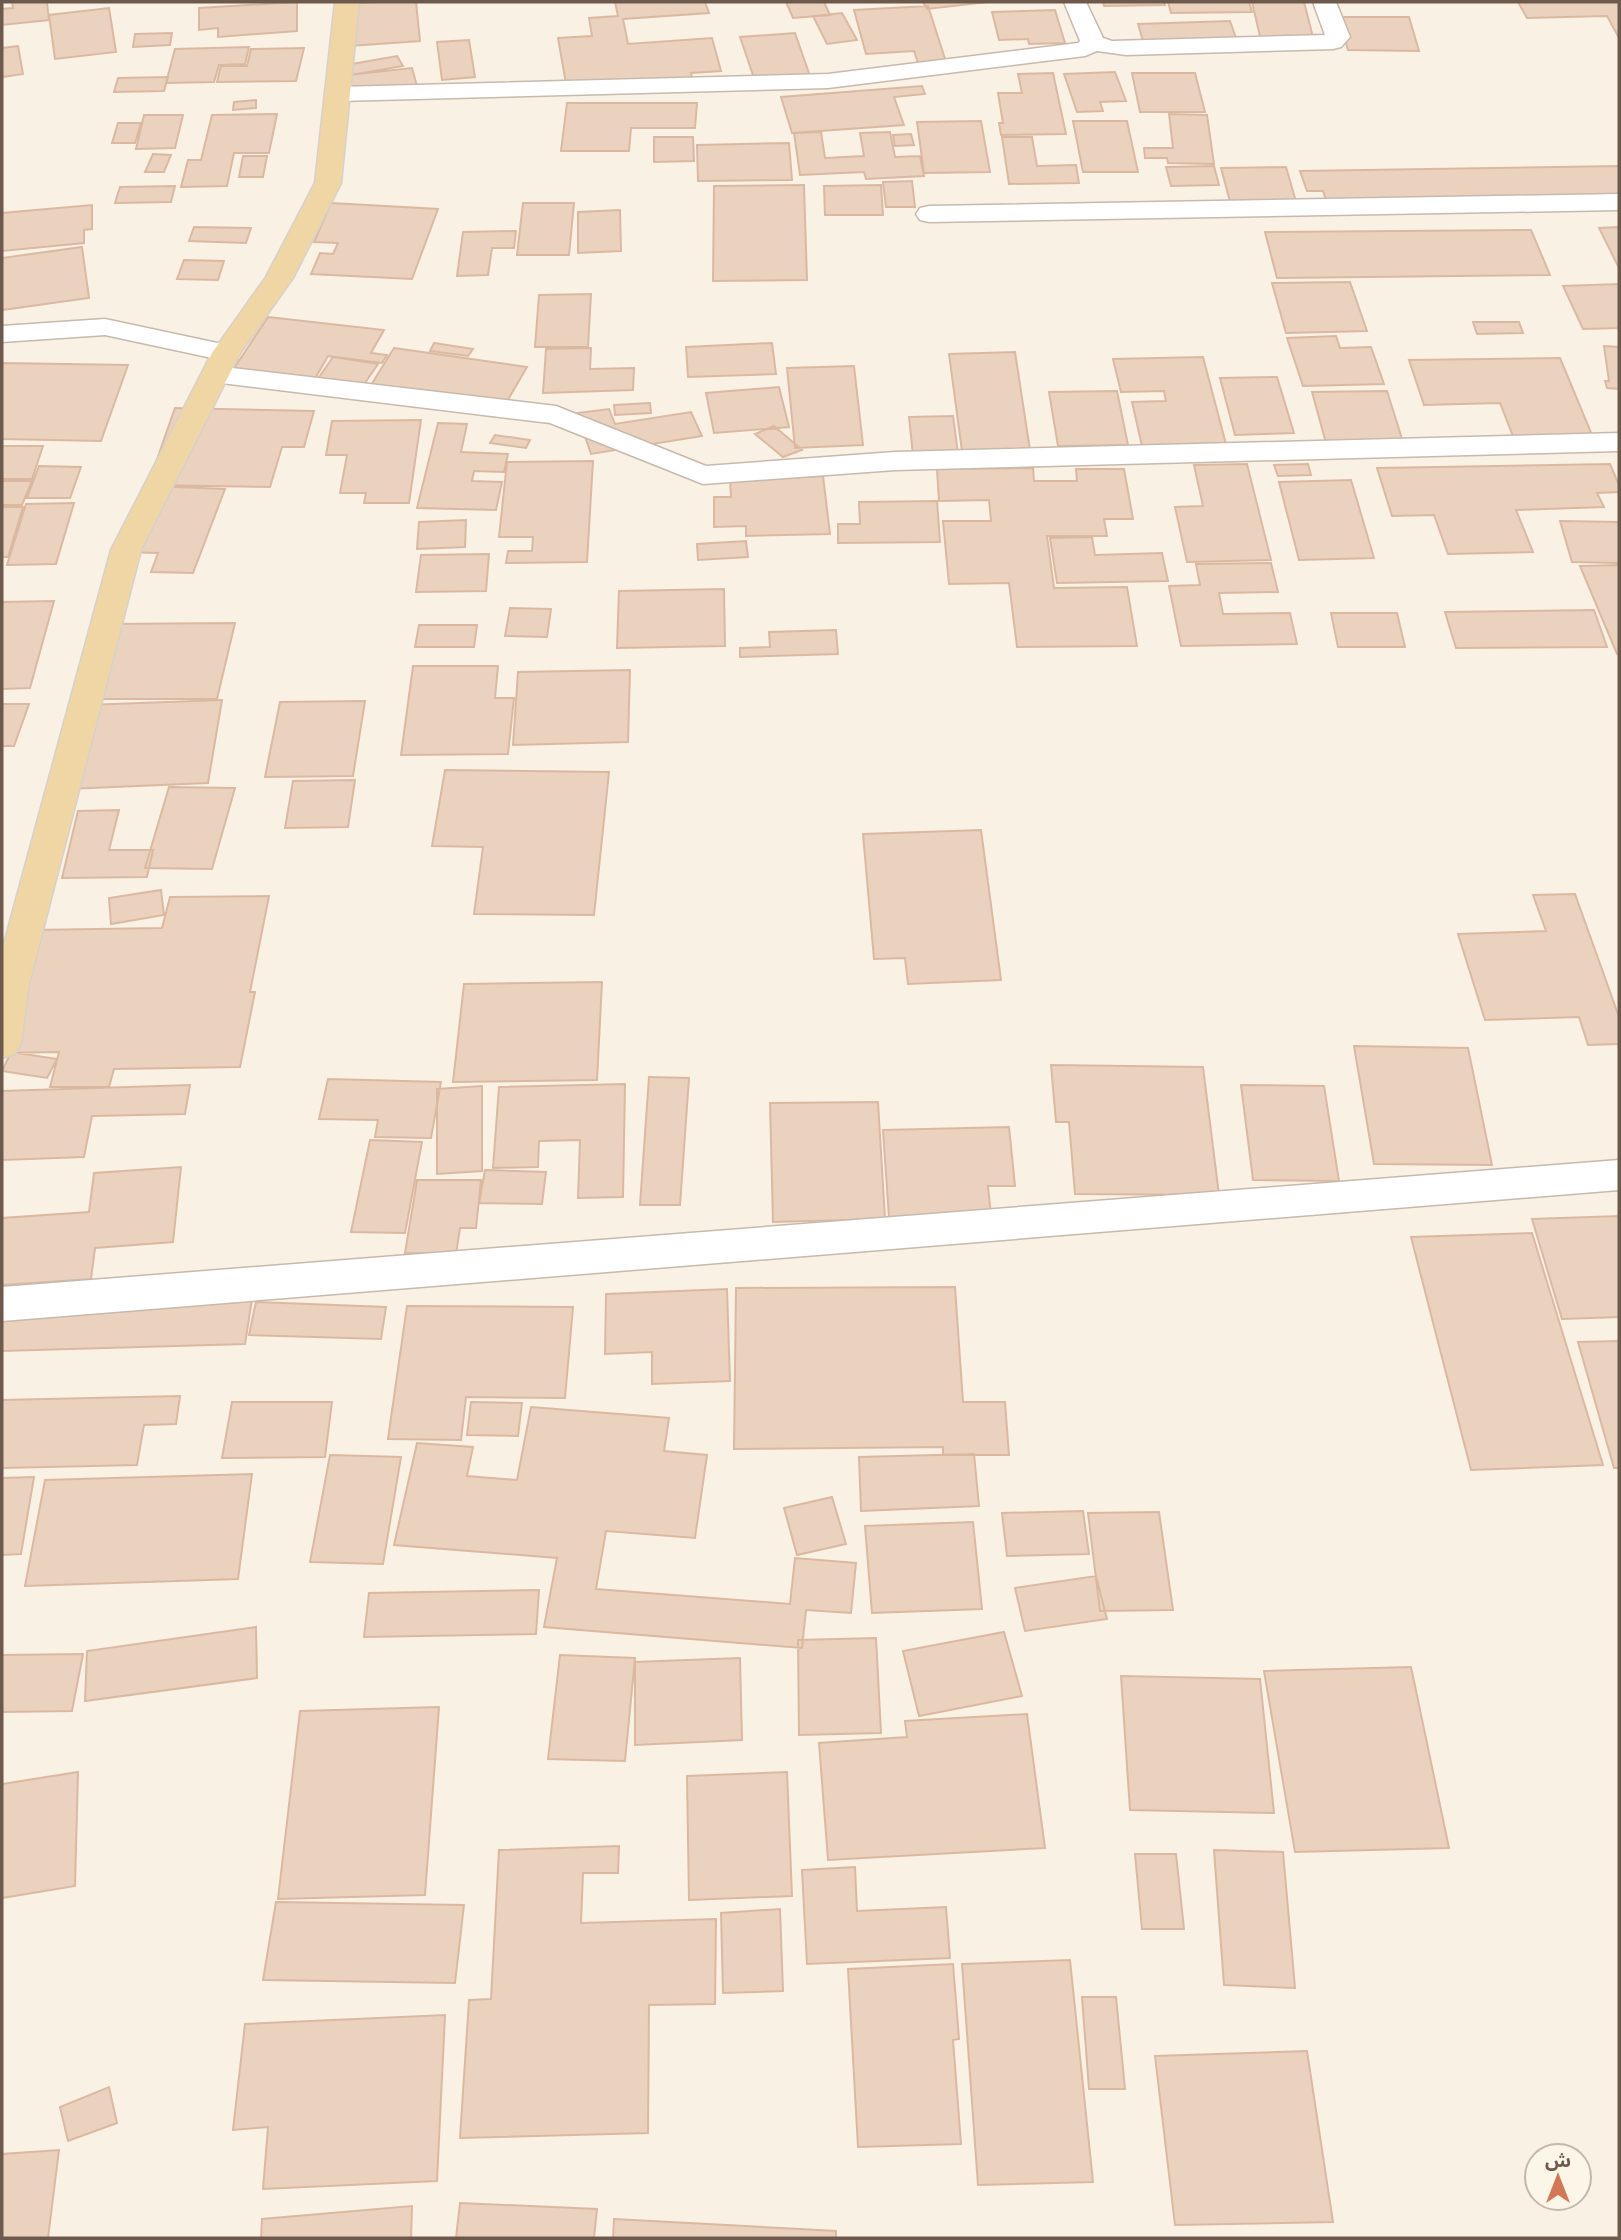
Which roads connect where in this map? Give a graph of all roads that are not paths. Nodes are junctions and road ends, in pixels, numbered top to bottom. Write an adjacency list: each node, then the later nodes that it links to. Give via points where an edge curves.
1 (347, 2): 5 (main road)
2 (1075, 2): 4 (street)
3 (1325, 2): 4 (street, via 1338,37 1333,42 1126,48)
4 (1093, 43): 5 (street, via 1085,48 828,81)
5 (339, 94): 9 (main road, via 328,183 279,278)
6 (1619, 202): 7 (street)
7 (929, 214)
8 (2, 334): 9 (street, via 105,327)
9 (221, 364): 10 (street, via 556,415 703,475 895,461); 11 (main road, via 126,550)
10 (1619, 442)
11 (7, 984): 12 (main road)
12 (2, 1044)
13 (1619, 1175): 14 (street)
14 (2, 1304)

